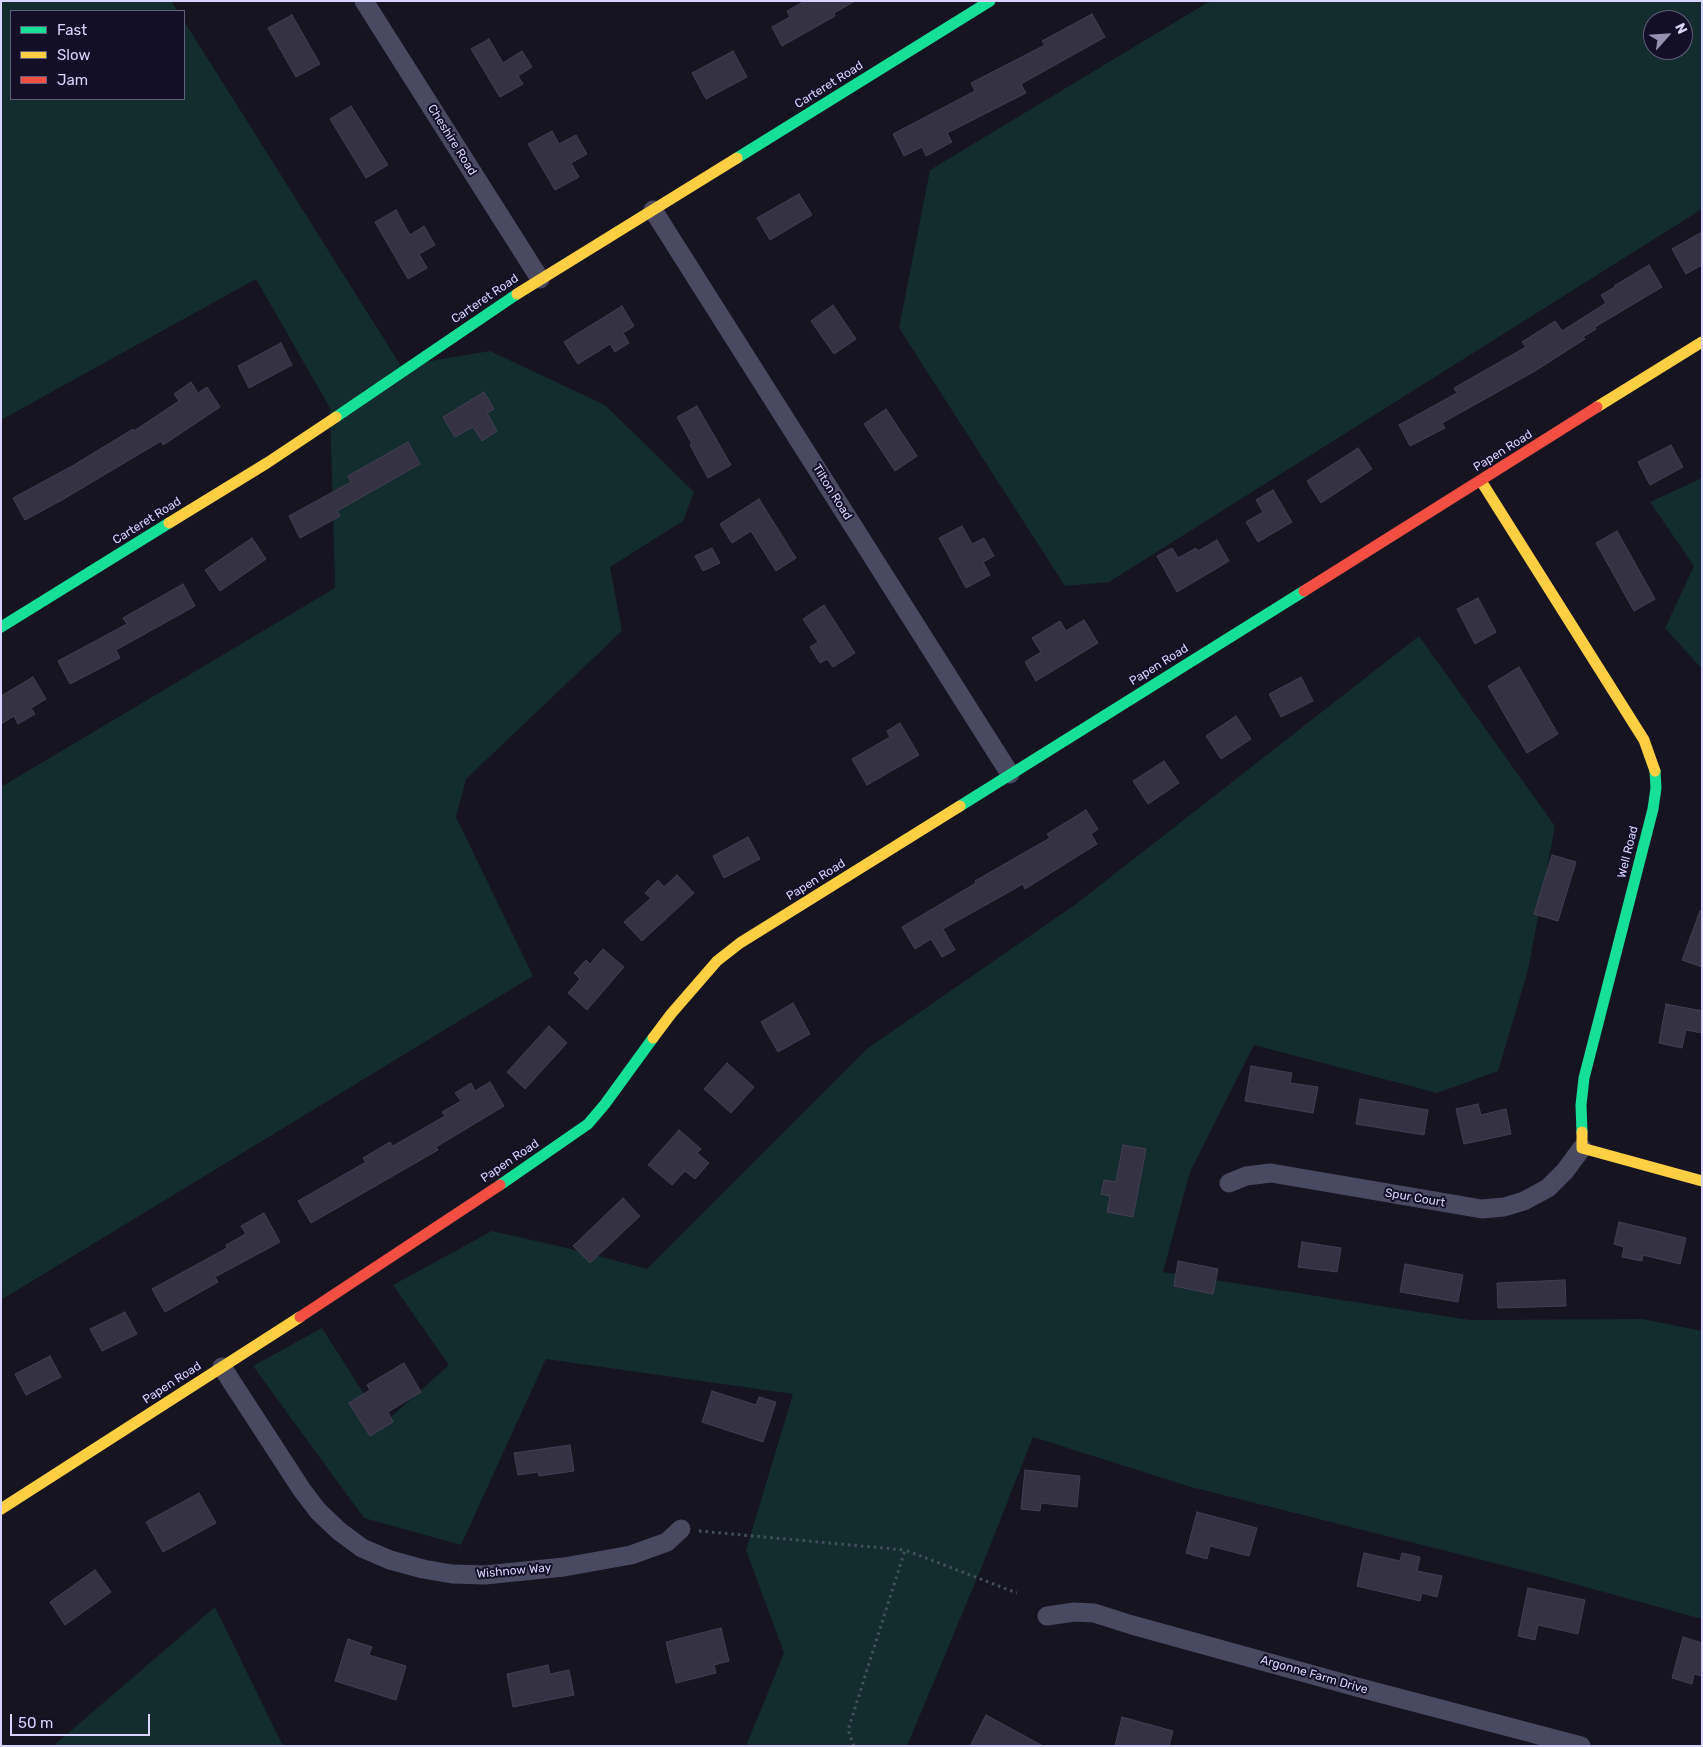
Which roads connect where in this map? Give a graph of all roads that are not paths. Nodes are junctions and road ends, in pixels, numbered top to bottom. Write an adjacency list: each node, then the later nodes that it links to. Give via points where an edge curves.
1 (364, 1): 4 (street, Cheshire Road)
2 (990, 1): 3 (street, Carteret Road)
3 (653, 210): 4 (street, Carteret Road); 8 (street, Tilton Road)
4 (540, 279): 7 (street, Carteret Road, via 267,463)
5 (1702, 342): 6 (street, Papen Road)
6 (1481, 481): 8 (street, Papen Road); 9 (street, Well Road, via 1644,740 1655,771 1653,809 1584,1078)
7 (1, 627)
8 (1010, 774): 12 (street, Papen Road, via 740,943 717,961 671,1014 588,1124)
9 (1582, 1148): 10 (street); 11 (street, Spur Court, via 1566,1171 1548,1188 1504,1207 1482,1210 1271,1173 1246,1176)
10 (1702, 1181)
11 (1229, 1183)
12 (222, 1367): 13 (street, Papen Road); 14 (street, Wishnow Way, via 318,1511 362,1548 390,1560 452,1574 495,1574 564,1567 632,1555 667,1542)
13 (1, 1509)
14 (681, 1529)
15 (1047, 1616): 16 (street, Argonne Farm Drive, via 1074,1612 1094,1614)
16 (1582, 1746)

